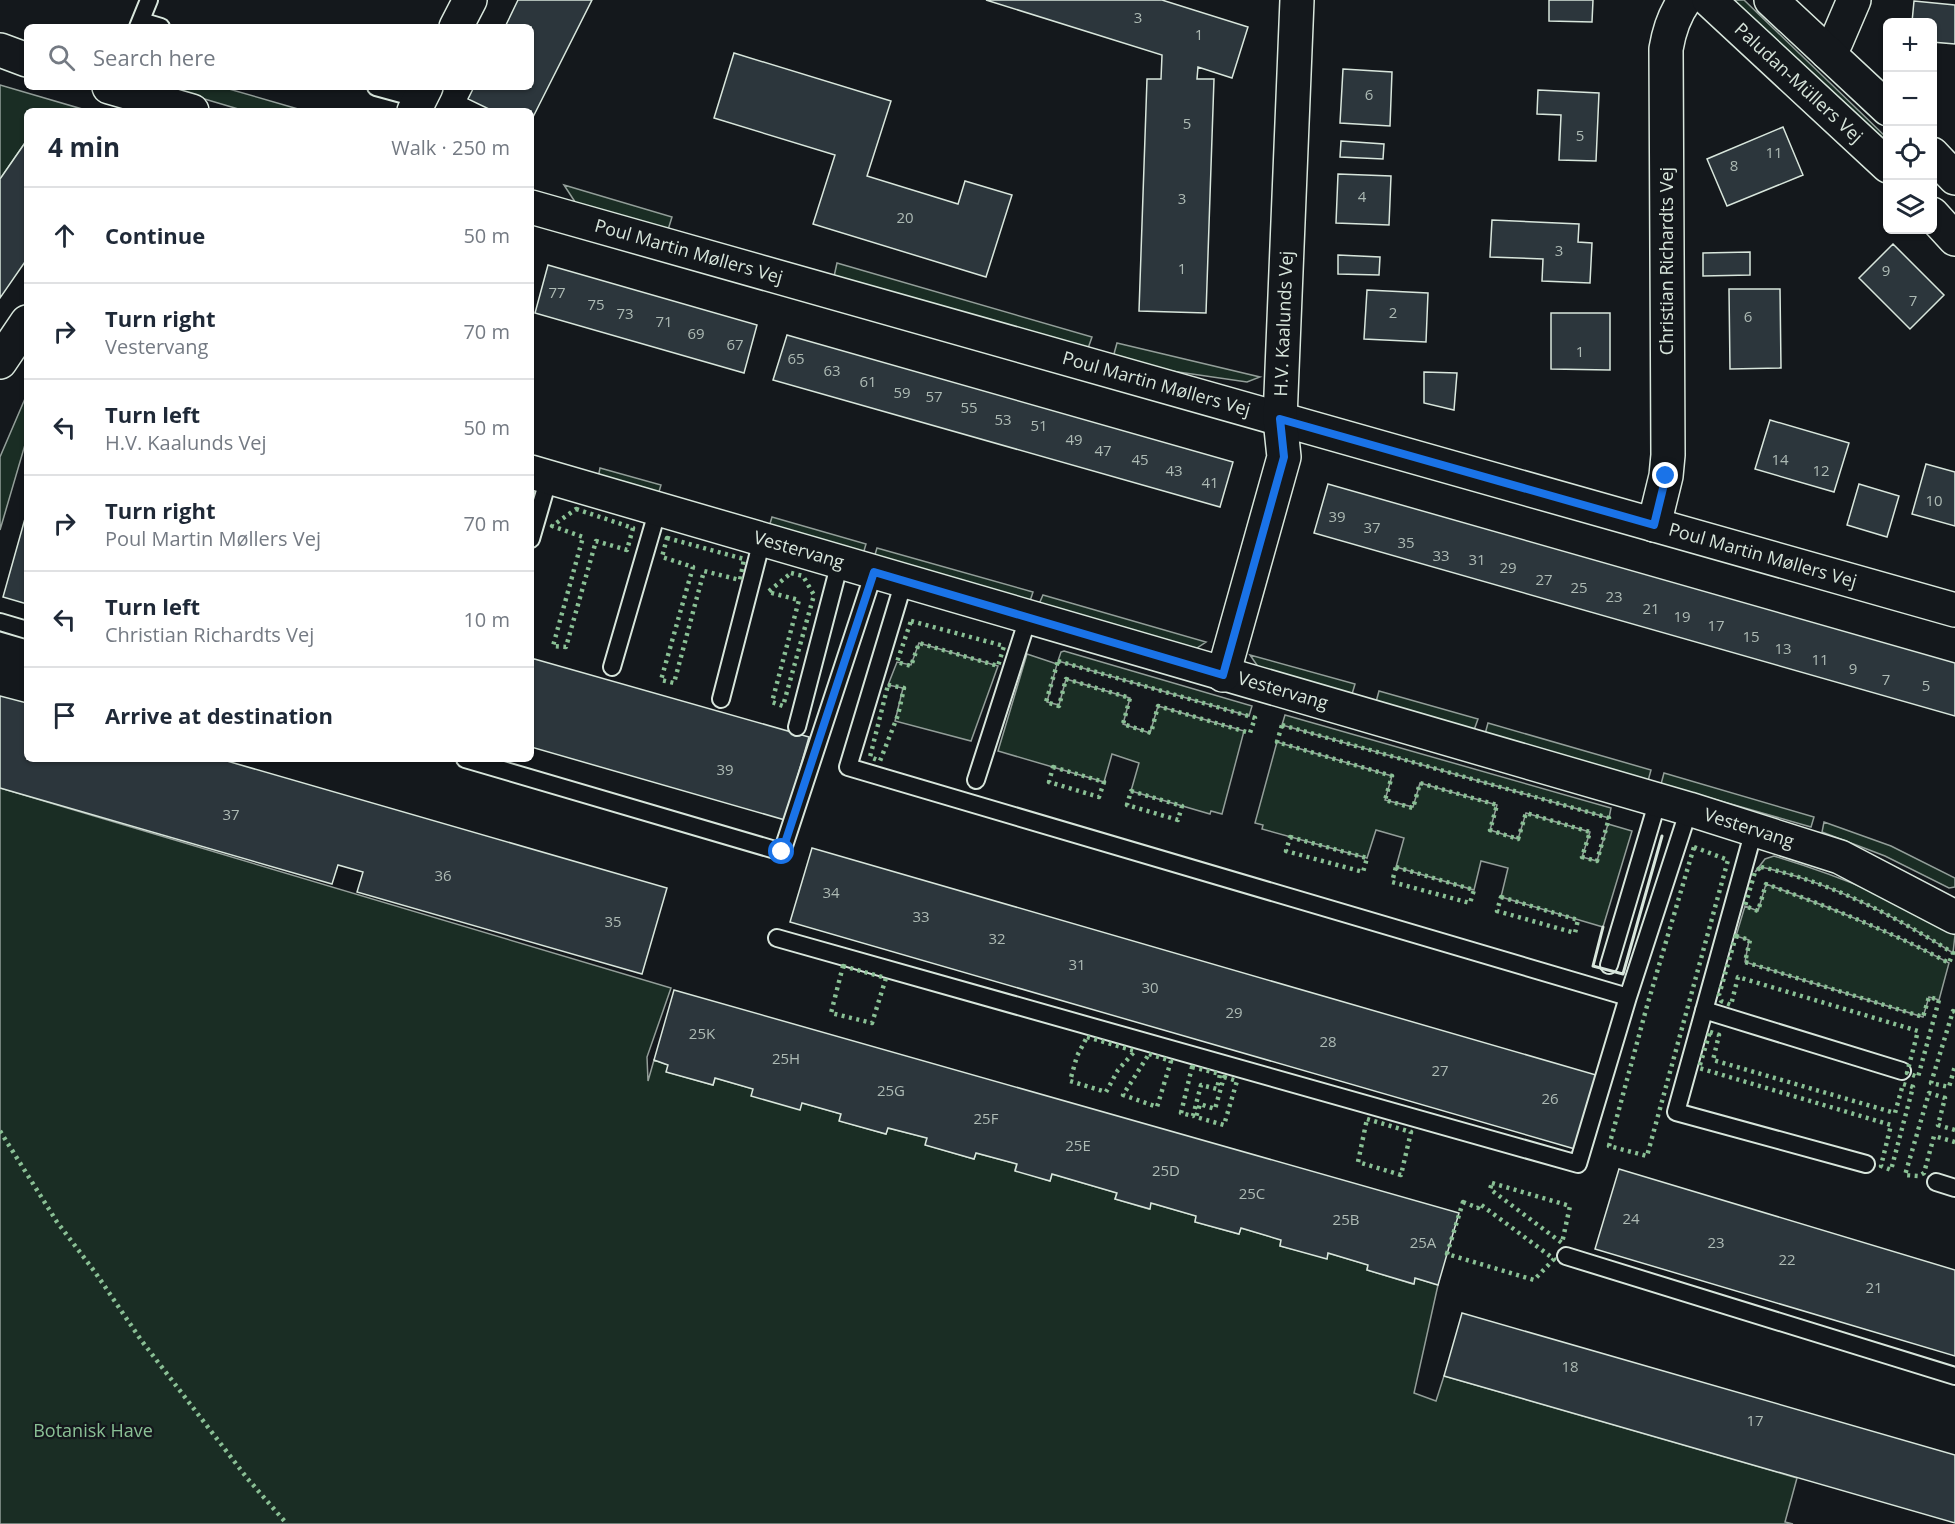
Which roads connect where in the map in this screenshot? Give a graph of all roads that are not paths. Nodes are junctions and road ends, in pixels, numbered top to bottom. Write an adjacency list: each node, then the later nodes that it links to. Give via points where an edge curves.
1 (149, 0): 8 (lane)
2 (470, 0): 9 (street)
3 (1297, 0): 26 (street, H.V. Kaalunds Vej)
4 (1685, 0): 30 (street, Christian Richardts Vej, via 1677,11 1666,49 1668,455)
5 (1709, 0): 19 (street, Paludan-Müllers Vej)
6 (1771, 0): 11 (street)
7 (1854, 0): 11 (street, via 1836,42)
8 (140, 24)
9 (458, 24)
10 (0, 50): 12 (street)
11 (1827, 52): 16 (street)
12 (24, 59)
13 (118, 90): 17 (street)
14 (387, 90): 15 (lane)
15 (420, 99)
16 (1883, 105)
17 (176, 108)
18 (1937, 159): 20 (street)
19 (1883, 162)
20 (1955, 178)
21 (534, 208): 26 (street, Poul Martin Møllers Vej)
22 (1937, 219): 23 (street)
23 (1955, 239)
24 (24, 326): 25 (street)
25 (0, 362)
26 (1280, 419): 30 (street, Poul Martin Møllers Vej); 39 (street, H.V. Kaalunds Vej, via 1284,457)
27 (540, 475): 28 (street, Vestervang); 29 (lane)
28 (658, 509): 31 (street, Vestervang); 38 (lane)
29 (534, 518)
30 (1654, 525): 34 (street, Poul Martin Møllers Vej)
31 (762, 540): 32 (street, Vestervang); 40 (lane)
32 (840, 562): 33 (street, Vestervang); 41 (lane)
33 (889, 577): 35 (street, Vestervang); 42 (lane, via 782,852); 50 (lane, via 848,767)
34 (1955, 610)
35 (1028, 618): 39 (street, Vestervang); 43 (lane)
36 (0, 622): 37 (lane)
37 (24, 629)
38 (612, 667)
39 (1223, 675): 44 (street, Vestervang)
40 (721, 699)
41 (796, 727)
42 (475, 762)
43 (976, 780)
44 (1658, 800): 45 (street, Vestervang); 49 (lane)
45 (1689, 809): 46 (street, Vestervang); 50 (lane)
46 (1754, 830): 47 (street, Vestervang, via 1840,857); 51 (lane)
47 (1955, 917)
48 (777, 938): 50 (lane, via 1578,1164)
49 (1609, 965)
50 (1628, 997)
51 (1704, 1010): 52 (lane); 53 (lane, via 1676,1112)
52 (1902, 1071)
53 (1866, 1164)
54 (1936, 1182): 55 (lane)
55 (1955, 1188)
56 (1566, 1256): 57 (lane)
57 (1955, 1376)

